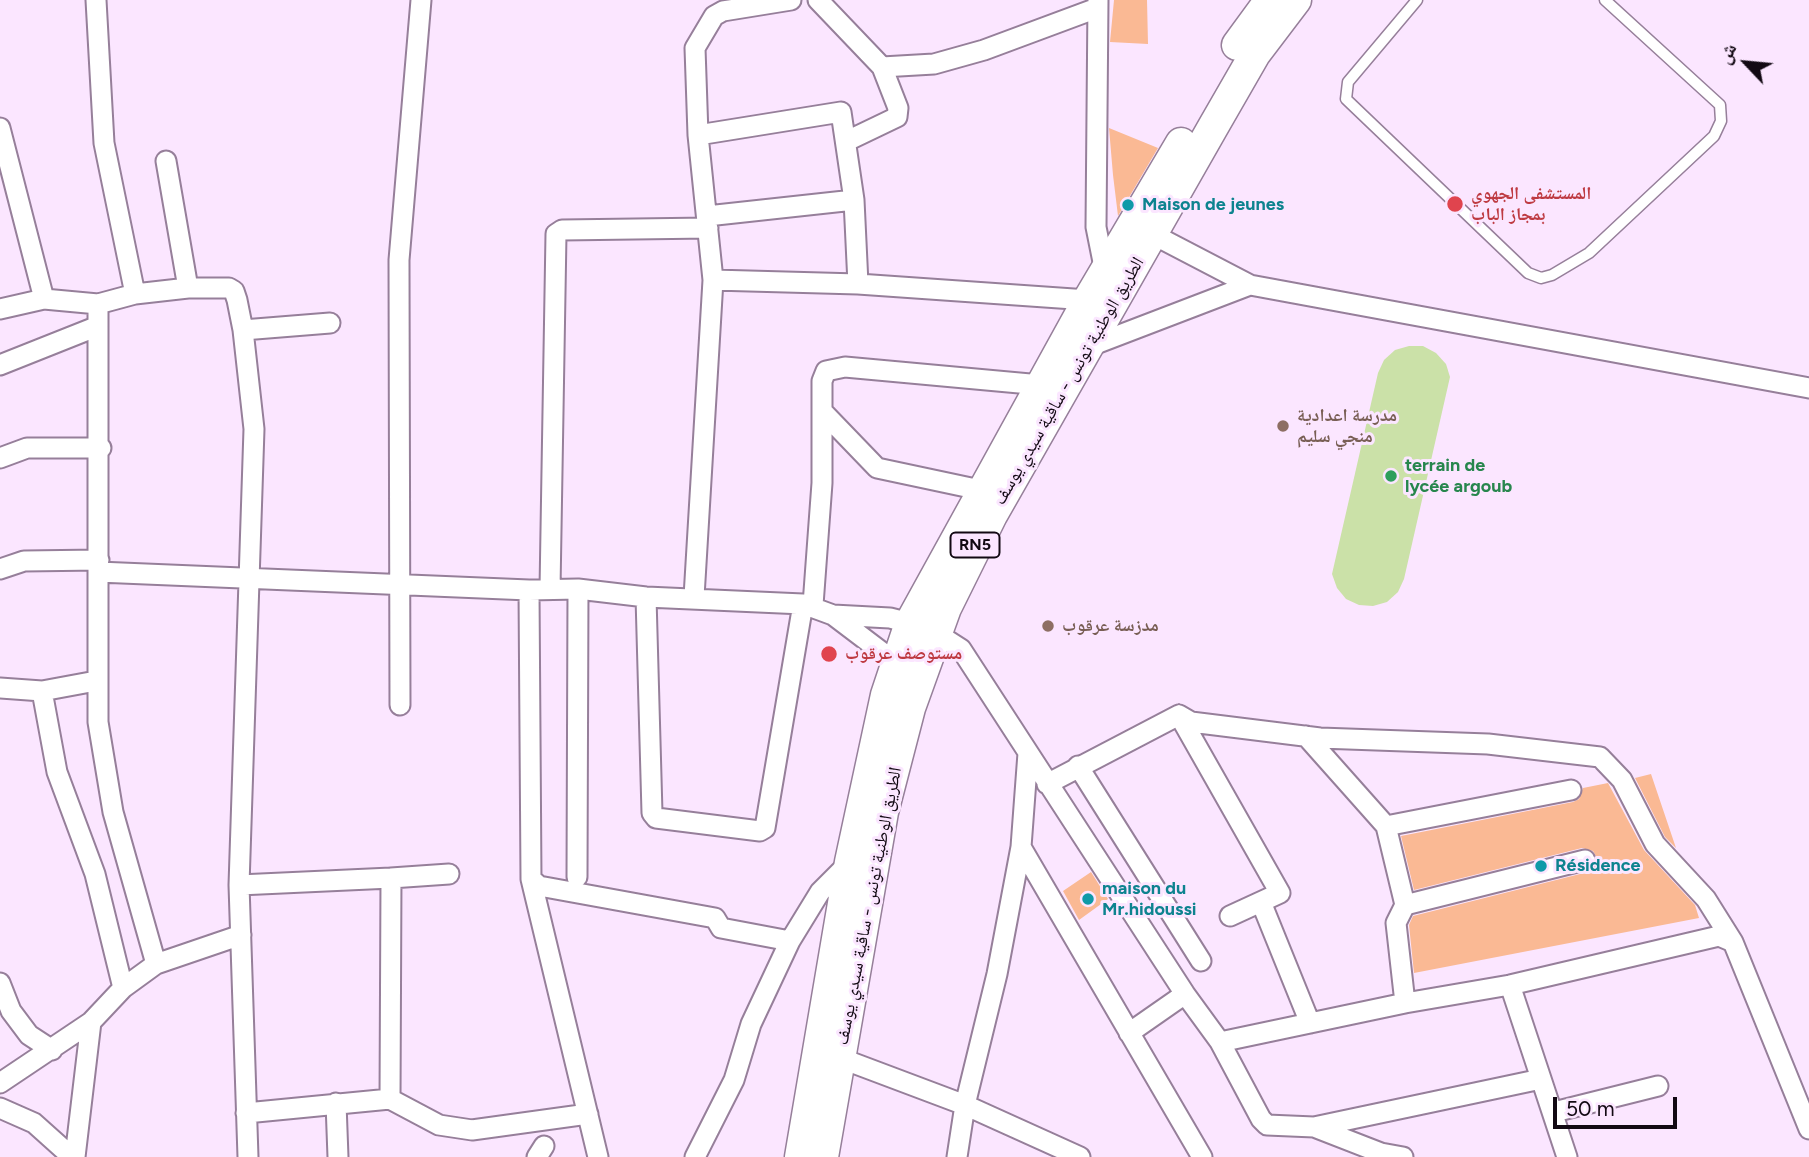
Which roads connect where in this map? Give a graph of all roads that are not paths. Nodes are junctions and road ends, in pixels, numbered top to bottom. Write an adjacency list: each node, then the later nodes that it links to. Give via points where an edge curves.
1 (96, 0): 24 (street, via 104,143)
2 (421, 0): 44 (street, via 399,260)
3 (791, 0): 10 (street)
4 (818, 0): 11 (street)
5 (1270, 0): 19 (main road, الطريق الوطنية تونس - ساقية سيدي يوسف / RN5, via 1235,49)
6 (1296, 0): 18 (main road, الطريق الوطنية تونس - ساقية سيدي يوسف / RN5, via 1255,54)
7 (1417, 0): 8 (lane, via 1348,82 1346,99 1528,273 1541,278 1589,253 1714,136 1721,121 1720,105)
8 (1605, 0)
9 (1098, 4): 11 (street, via 984,50 934,64); 19 (street, via 1096,227)
10 (727, 6): 13 (street, via 709,23 695,48)
11 (882, 68): 14 (street, via 898,108 897,117)
12 (0, 128): 25 (street)
13 (698, 135): 14 (street, via 837,111); 17 (street)
14 (847, 141): 16 (street)
15 (166, 161): 23 (street)
16 (854, 200): 17 (street); 21 (street)
17 (707, 222): 20 (street); 47 (street, via 562,230 556,234)
18 (1154, 235): 22 (street); 32 (main road, الطريق الوطنية تونس - ساقية سيدي يوسف / RN5)
19 (1105, 272): 26 (main road, الطريق الوطنية تونس - ساقية سيدي يوسف / RN5)
20 (713, 281): 21 (street); 49 (street)
21 (858, 284): 26 (street)
22 (1250, 285): 32 (street); 35 (street)
23 (188, 288): 24 (street); 31 (street, via 234,291)
24 (135, 294): 27 (street)
25 (44, 299): 27 (street); 28 (street)
26 (1088, 300): 34 (main road, الطريق الوطنية تونس - ساقية سيدي يوسف / RN5)
27 (98, 304): 30 (street)
28 (0, 309)
29 (330, 323): 31 (street)
30 (98, 326): 33 (street); 37 (street)
31 (243, 330): 43 (street, via 254,429)
32 (1088, 348): 39 (main road, الطريق الوطنية تونس - ساقية سيدي يوسف / RN5)
33 (0, 365)
34 (1041, 385): 36 (street, via 830,368 822,381); 39 (main road, الطريق الوطنية تونس - ساقية سيدي يوسف / RN5)
35 (1809, 388)
36 (824, 413): 40 (street, via 877,468); 50 (street)
37 (101, 447): 38 (street, via 27,448); 41 (street)
38 (0, 458)
39 (1008, 465): 40 (main road, الطريق الوطنية تونس - ساقية سيدي يوسف / RN5); 52 (main road, الطريق الوطنية تونس - ساقية سيدي يوسف / RN5, via 963,568)
40 (981, 493): 52 (main road, الطريق الوطنية تونس - ساقية سيدي يوسف / RN5)
41 (99, 566): 42 (street, via 24,561); 43 (street); 54 (street)
42 (0, 569)
43 (248, 579): 44 (street); 72 (street)
44 (398, 583): 46 (street); 57 (street)
45 (578, 589): 47 (street); 48 (street); 69 (street)
46 (529, 590): 47 (street); 71 (street)
47 (550, 590)
48 (646, 597): 49 (street); 50 (street, via 652,813 656,818 760,831 765,828)
49 (694, 597): 50 (street)
50 (808, 604): 51 (street)
51 (833, 615): 52 (street, via 890,618); 53 (street)
52 (923, 628): 53 (main road, الطريق الوطنية تونس - ساقية سيدي يوسف / RN5); 60 (street, via 961,649); 91 (main road, الطريق الوطنية تونس - ساقية سيدي يوسف / RN5, via 910,708 883,812)
53 (895, 662): 67 (main road, الطريق الوطنية تونس - ساقية سيدي يوسف / RN5)
54 (96, 681): 56 (street); 80 (street, via 113,812)
55 (0, 688): 56 (street)
56 (42, 691): 83 (street, via 57,772 95,874)
57 (400, 705)
58 (1179, 715): 59 (street, via 1191,722); 61 (street); 73 (street, via 1280,892)
59 (1306, 736): 64 (street); 78 (street, via 1488,744 1600,757 1622,780 1655,844 1706,899)
60 (1028, 753): 62 (street); 65 (street)
61 (1078, 766): 62 (street); 79 (street)
62 (1047, 784): 84 (street)
63 (1571, 790): 64 (street)
64 (1385, 826): 74 (street)
65 (1021, 847): 88 (street); 97 (street)
66 (1585, 860): 74 (street)
67 (850, 862): 77 (street, via 820,892); 109 (main road, الطريق الوطنية تونس - ساقية سيدي يوسف / RN5)
68 (449, 874): 70 (street)
69 (577, 877)
70 (391, 878): 72 (street); 95 (street)
71 (531, 879): 77 (street, via 540,886 715,918 721,928); 101 (street)
72 (239, 885): 76 (street)
73 (1261, 902): 75 (street); 87 (street)
74 (1405, 905): 85 (street, via 1396,922)
75 (1230, 916)
76 (241, 935): 80 (street); 100 (street)
77 (790, 941): 108 (street, via 751,1024 734,1080)
78 (1733, 942): 82 (street, via 1719,936); 103 (street)
79 (1201, 961)
80 (156, 964): 83 (street)
81 (0, 983): 90 (street, via 11,1012 29,1035)
82 (1510, 985): 85 (street); 92 (street)
83 (123, 988): 86 (street)
84 (1185, 994): 88 (street); 89 (street)
85 (1405, 1003): 87 (street)
86 (91, 1022): 90 (street); 104 (street)
87 (1310, 1023): 89 (street)
88 (1129, 1033): 113 (street)
89 (1220, 1041): 102 (street, via 1267,1125)
90 (52, 1050): 93 (street)
91 (840, 1058): 97 (street); 110 (main road, الطريق الوطنية تونس - ساقية سيدي يوسف / RN5)
92 (1541, 1079): 99 (street); 102 (street)
93 (0, 1083)
94 (1658, 1086): 99 (street)
95 (390, 1099): 96 (street); 101 (street, via 439,1125 472,1130)
96 (336, 1103): 100 (street); 106 (street)
97 (965, 1105): 111 (street); 112 (street)
98 (0, 1108): 104 (street, via 34,1123)
99 (1553, 1112): 115 (street)
100 (246, 1113): 105 (street)
101 (588, 1114): 107 (street)
102 (1314, 1127): 114 (street)
103 (1809, 1129)
104 (74, 1157)
105 (248, 1157)
106 (338, 1157)
107 (598, 1157)
108 (695, 1157)
109 (800, 1157)
110 (823, 1157)
111 (957, 1157)
112 (1080, 1157)
113 (1202, 1157)
114 (1403, 1157)
115 (1567, 1157)

